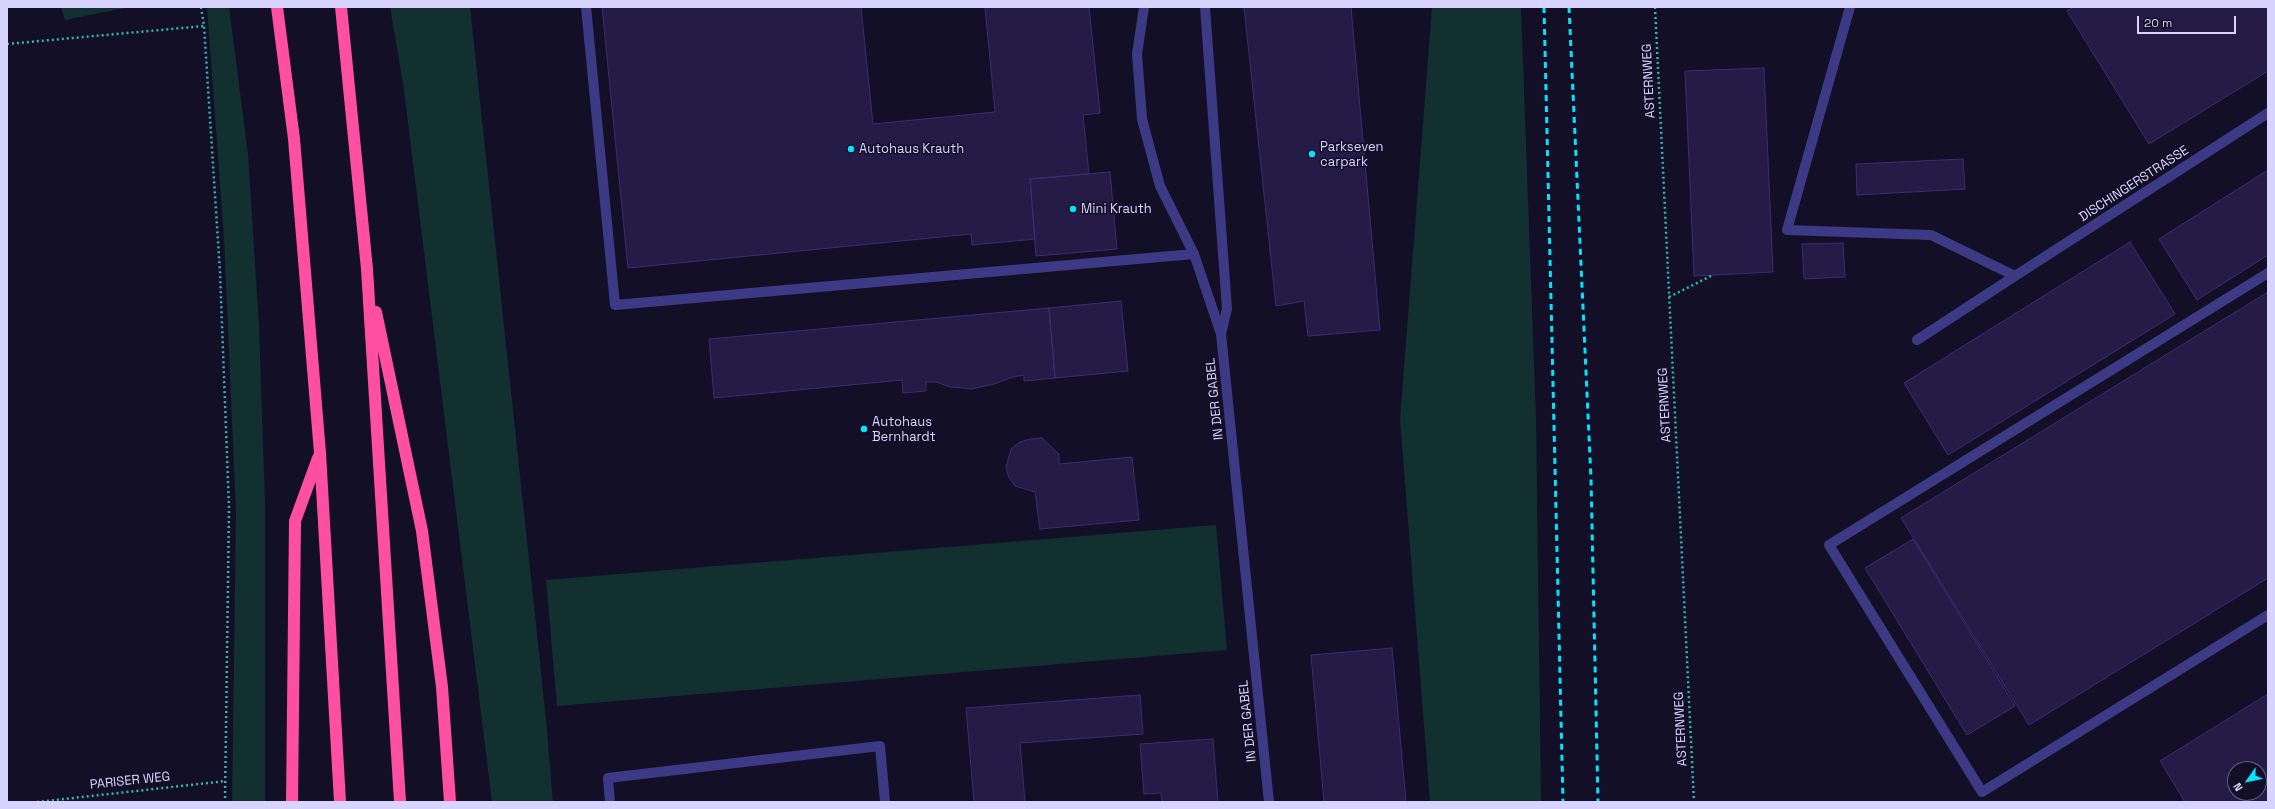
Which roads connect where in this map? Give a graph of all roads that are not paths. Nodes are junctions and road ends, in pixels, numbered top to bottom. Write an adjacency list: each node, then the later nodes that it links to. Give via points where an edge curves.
1 (277, 7): 14 (highway, via 294,138)
2 (341, 7): 9 (highway)
3 (586, 7): 8 (street, via 615,305)
4 (1144, 7): 8 (street, IN DER GABEL, via 1137,54 1142,119 1160,186)
5 (1205, 7): 12 (street, via 1227,309)
6 (1850, 7): 11 (street, via 1787,230 1931,235)
7 (2268, 113): 11 (street, DISCHINGERSTRASSE)
8 (1194, 254): 12 (street, IN DER GABEL)
9 (367, 269): 18 (highway); 19 (highway, via 422,530 442,688)
10 (2268, 273): 15 (street, via 1829,545 1982,792)
11 (2015, 276): 13 (street, DISCHINGERSTRASSE)
12 (1221, 334): 22 (street, IN DER GABEL)
13 (1917, 340)
14 (320, 453): 16 (highway, via 295,521); 17 (highway)
15 (2268, 615)
16 (292, 802)
17 (340, 802)
18 (400, 802)
19 (450, 802)
20 (610, 802): 21 (street, via 608,778 880,746)
21 (885, 802)
22 (1269, 802)

